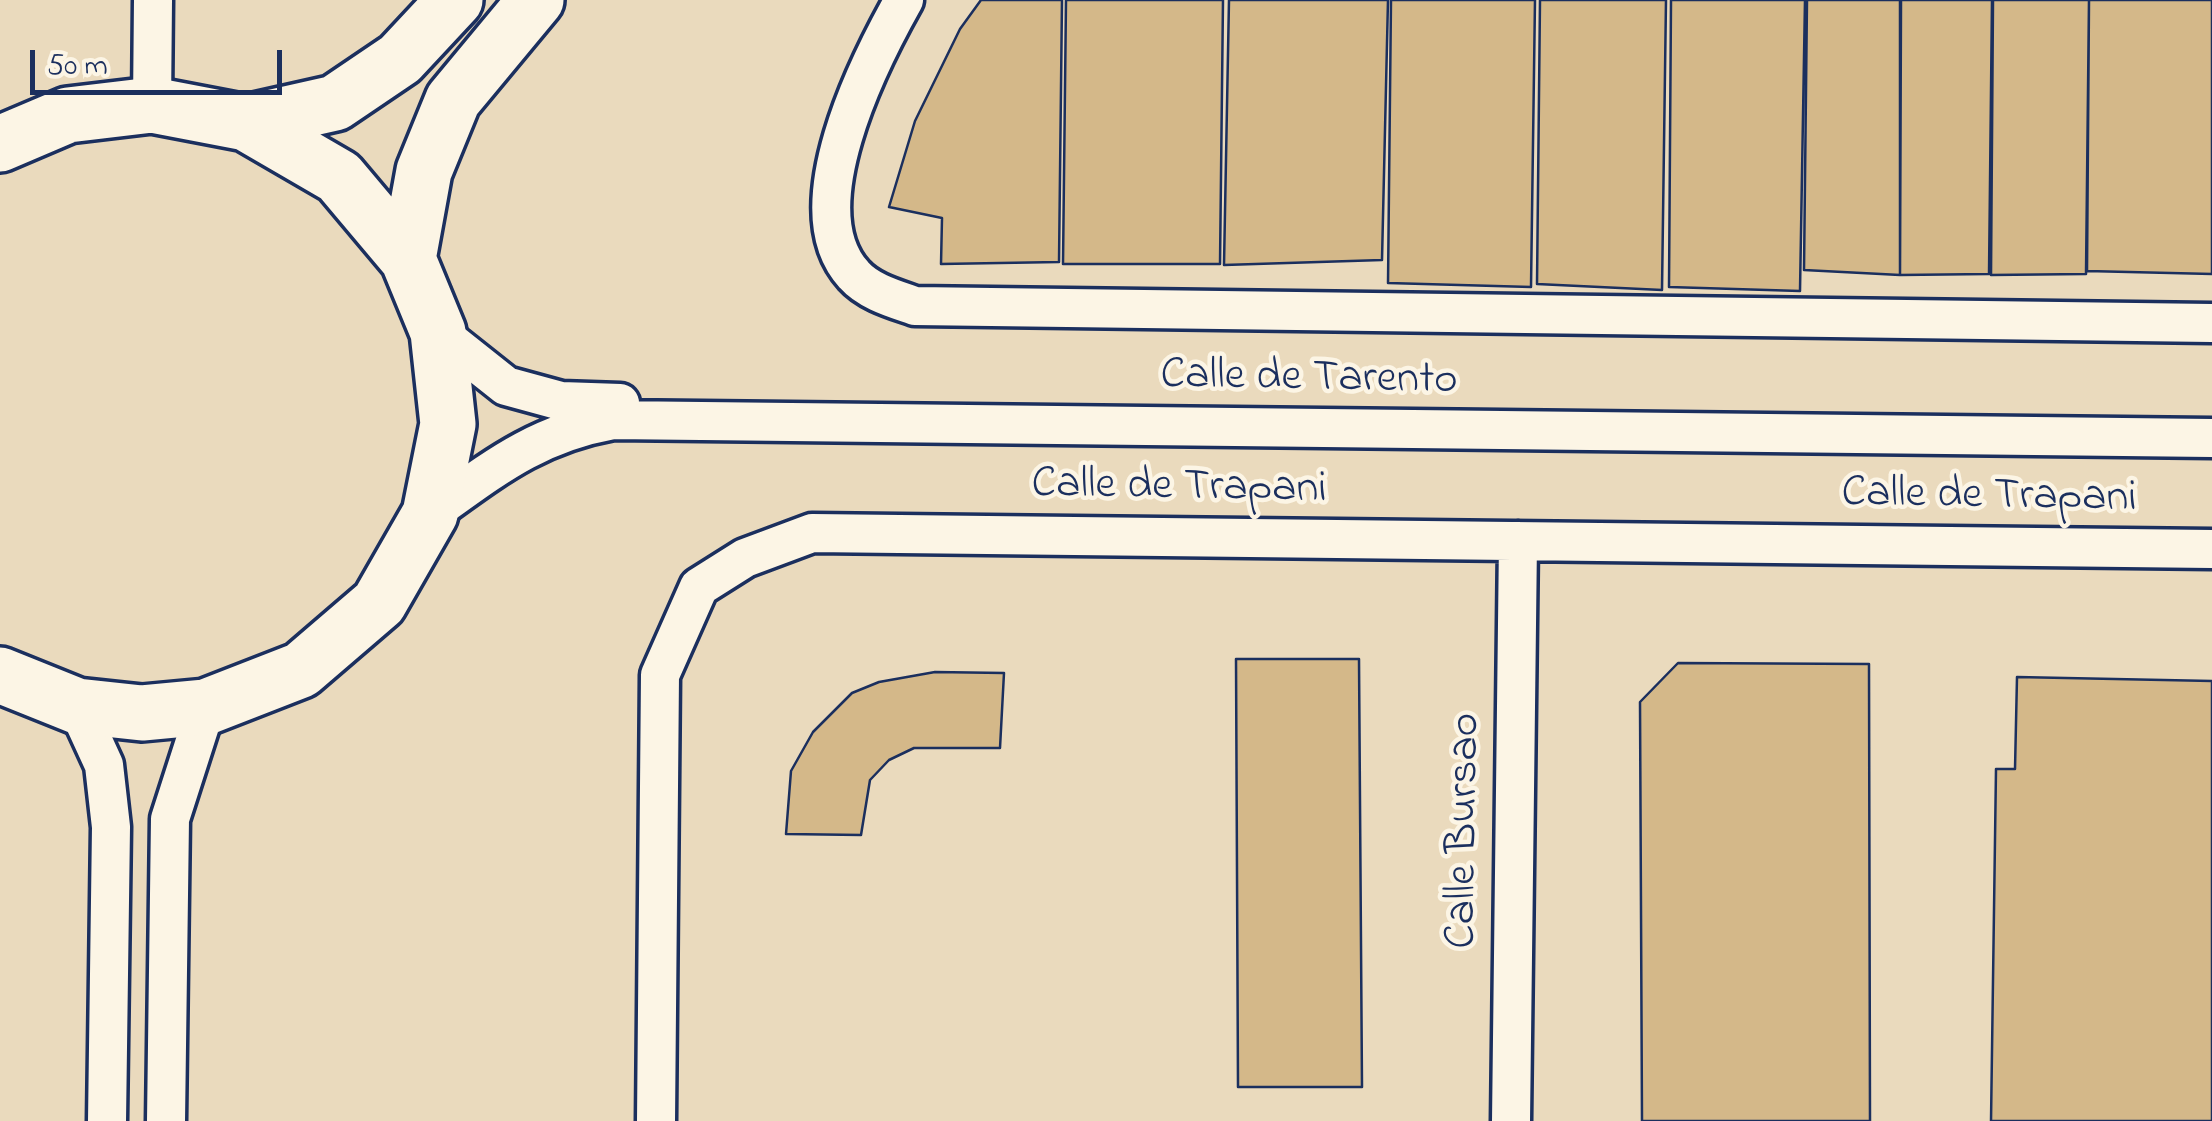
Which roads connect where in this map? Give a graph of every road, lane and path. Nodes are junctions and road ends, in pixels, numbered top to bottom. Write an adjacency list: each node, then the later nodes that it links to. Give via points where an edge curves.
1 (153, 0): 6 (street)
2 (455, 0): 7 (main road, via 400,59 335,103)
3 (536, 0): 9 (main road, via 453,100 424,171)
4 (904, 0): 11 (street, via 869,61 829,192 835,242 854,275 916,306)
5 (925, 0): 10 (street, via 889,65 851,197 852,234 866,263 916,290)
6 (152, 106): 7 (main road); 8 (main road, via 68,115)
7 (246, 123): 9 (main road, via 339,177)
8 (0, 144)
9 (408, 259): 12 (main road)
10 (2212, 303)
11 (2212, 323)
12 (438, 332): 13 (street, Calle de Tarento, via 506,386 560,401); 15 (main road, via 448,424)
13 (2212, 422)
14 (2212, 438): 15 (street, Calle de Tarento, via 613,420 566,428 501,463)
15 (430, 514): 20 (main road, via 379,603 302,670)
16 (1518, 542): 17 (street, Calle de Trapani); 23 (street, Calle de Trapani, via 812,533 745,558 700,587 660,674); 24 (street, Calle Bursao)
17 (2212, 550)
18 (0, 675): 19 (main road)
19 (77, 706): 20 (main road, via 142,713); 21 (street, via 104,765 111,826)
20 (206, 708): 22 (street, via 170,819)
21 (107, 1121)
22 (166, 1121)
23 (656, 1121)
24 (1511, 1121)

